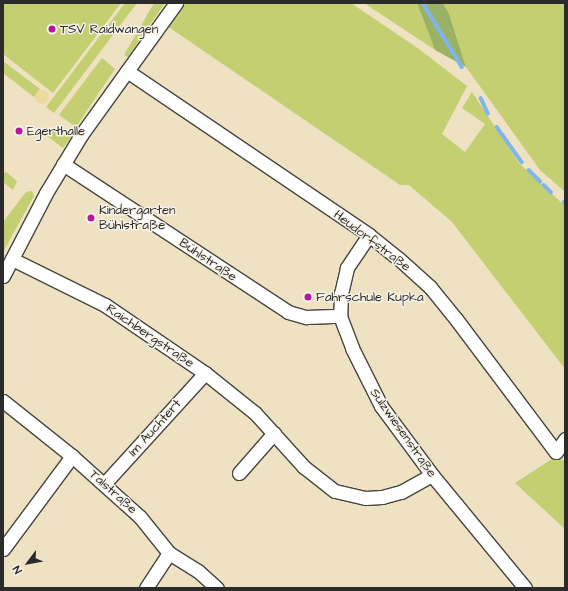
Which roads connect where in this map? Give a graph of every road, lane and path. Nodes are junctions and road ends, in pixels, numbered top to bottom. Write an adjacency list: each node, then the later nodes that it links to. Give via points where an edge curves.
1 (176, 3): 2 (street)
2 (127, 71): 3 (street); 4 (street, Heudorfstraße)
3 (63, 164): 5 (street); 7 (street, Bühlstraße, via 288,312 306,317)
4 (369, 235): 7 (street, Sulzwiesenstraße, via 347,268 341,293); 11 (street, Heudorfstraße, via 430,287 556,452)
5 (12, 259): 6 (street); 8 (street, Raichbergstraße, via 105,305)
6 (3, 276)
7 (340, 316): 14 (street, Sulzwiesenstraße, via 355,355 381,406)
8 (205, 373): 10 (street, Raichbergstraße, via 238,398); 15 (street, Im Auchtert)
9 (3, 401): 12 (street, Talstraße)
10 (274, 433): 13 (street); 14 (street, Raichbergstraße, via 315,478 335,491 349,495 370,498 395,494)
11 (565, 439)
12 (72, 456): 15 (street, Talstraße); 16 (street)
13 (239, 473)
14 (432, 475): 20 (street, Sulzwiesenstraße)
15 (104, 484): 17 (street, Talstraße, via 140,517)
16 (3, 549)
17 (169, 553): 18 (street); 19 (street, Talstraße, via 198,571)
18 (146, 588)
19 (216, 588)
20 (525, 588)

